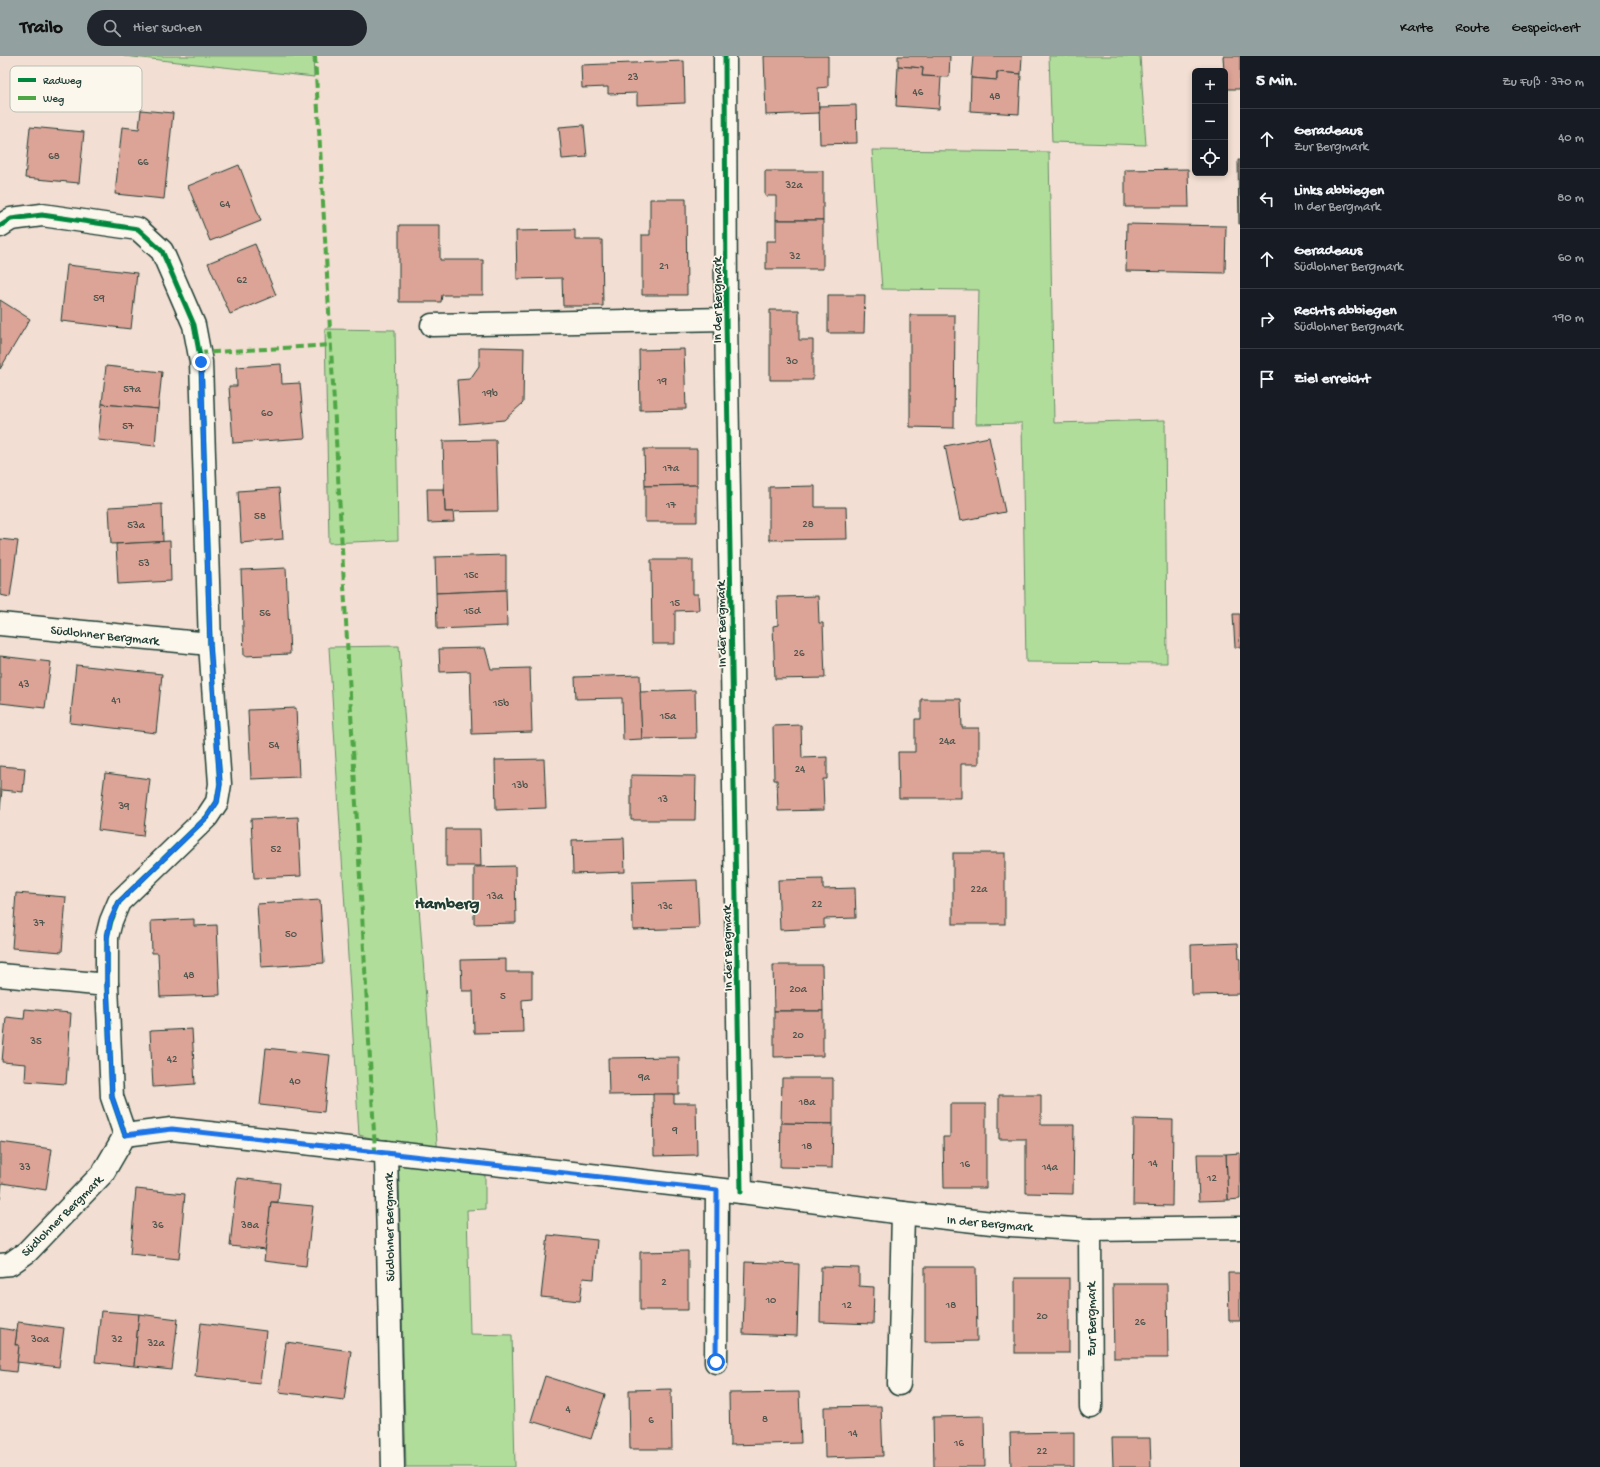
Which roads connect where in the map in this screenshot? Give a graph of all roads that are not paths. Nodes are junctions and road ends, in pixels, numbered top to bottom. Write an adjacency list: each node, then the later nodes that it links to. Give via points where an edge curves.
1 (725, 56): 3 (street, In der Bergmark)
2 (0, 226): 6 (street, via 10,219 42,215 138,229 162,251 194,325 201,362)
3 (726, 319): 4 (street, In der Bergmark); 12 (street, In der Bergmark)
4 (432, 326)
5 (0, 624): 6 (street, Südlohner Bergmark)
6 (210, 644): 8 (street, via 220,784 217,802 207,817 119,902 110,921 107,938)
7 (0, 975): 8 (street)
8 (107, 985): 9 (street, via 112,1097)
9 (125, 1135): 10 (street, via 172,1129); 16 (street, Südlohner Bergmark, via 98,1179 27,1252 10,1264)
10 (386, 1152): 11 (street, In der Bergmark); 20 (street, Südlohner Bergmark)
11 (717, 1190): 12 (street, In der Bergmark); 17 (street)
12 (741, 1192): 13 (street, In der Bergmark)
13 (903, 1214): 15 (street, In der Bergmark); 18 (street)
14 (1240, 1228): 15 (street, In der Bergmark)
15 (1090, 1230): 19 (street, Zur Bergmark)
16 (0, 1265)
17 (716, 1362)
18 (899, 1384)
19 (1090, 1407)
20 (393, 1467)

